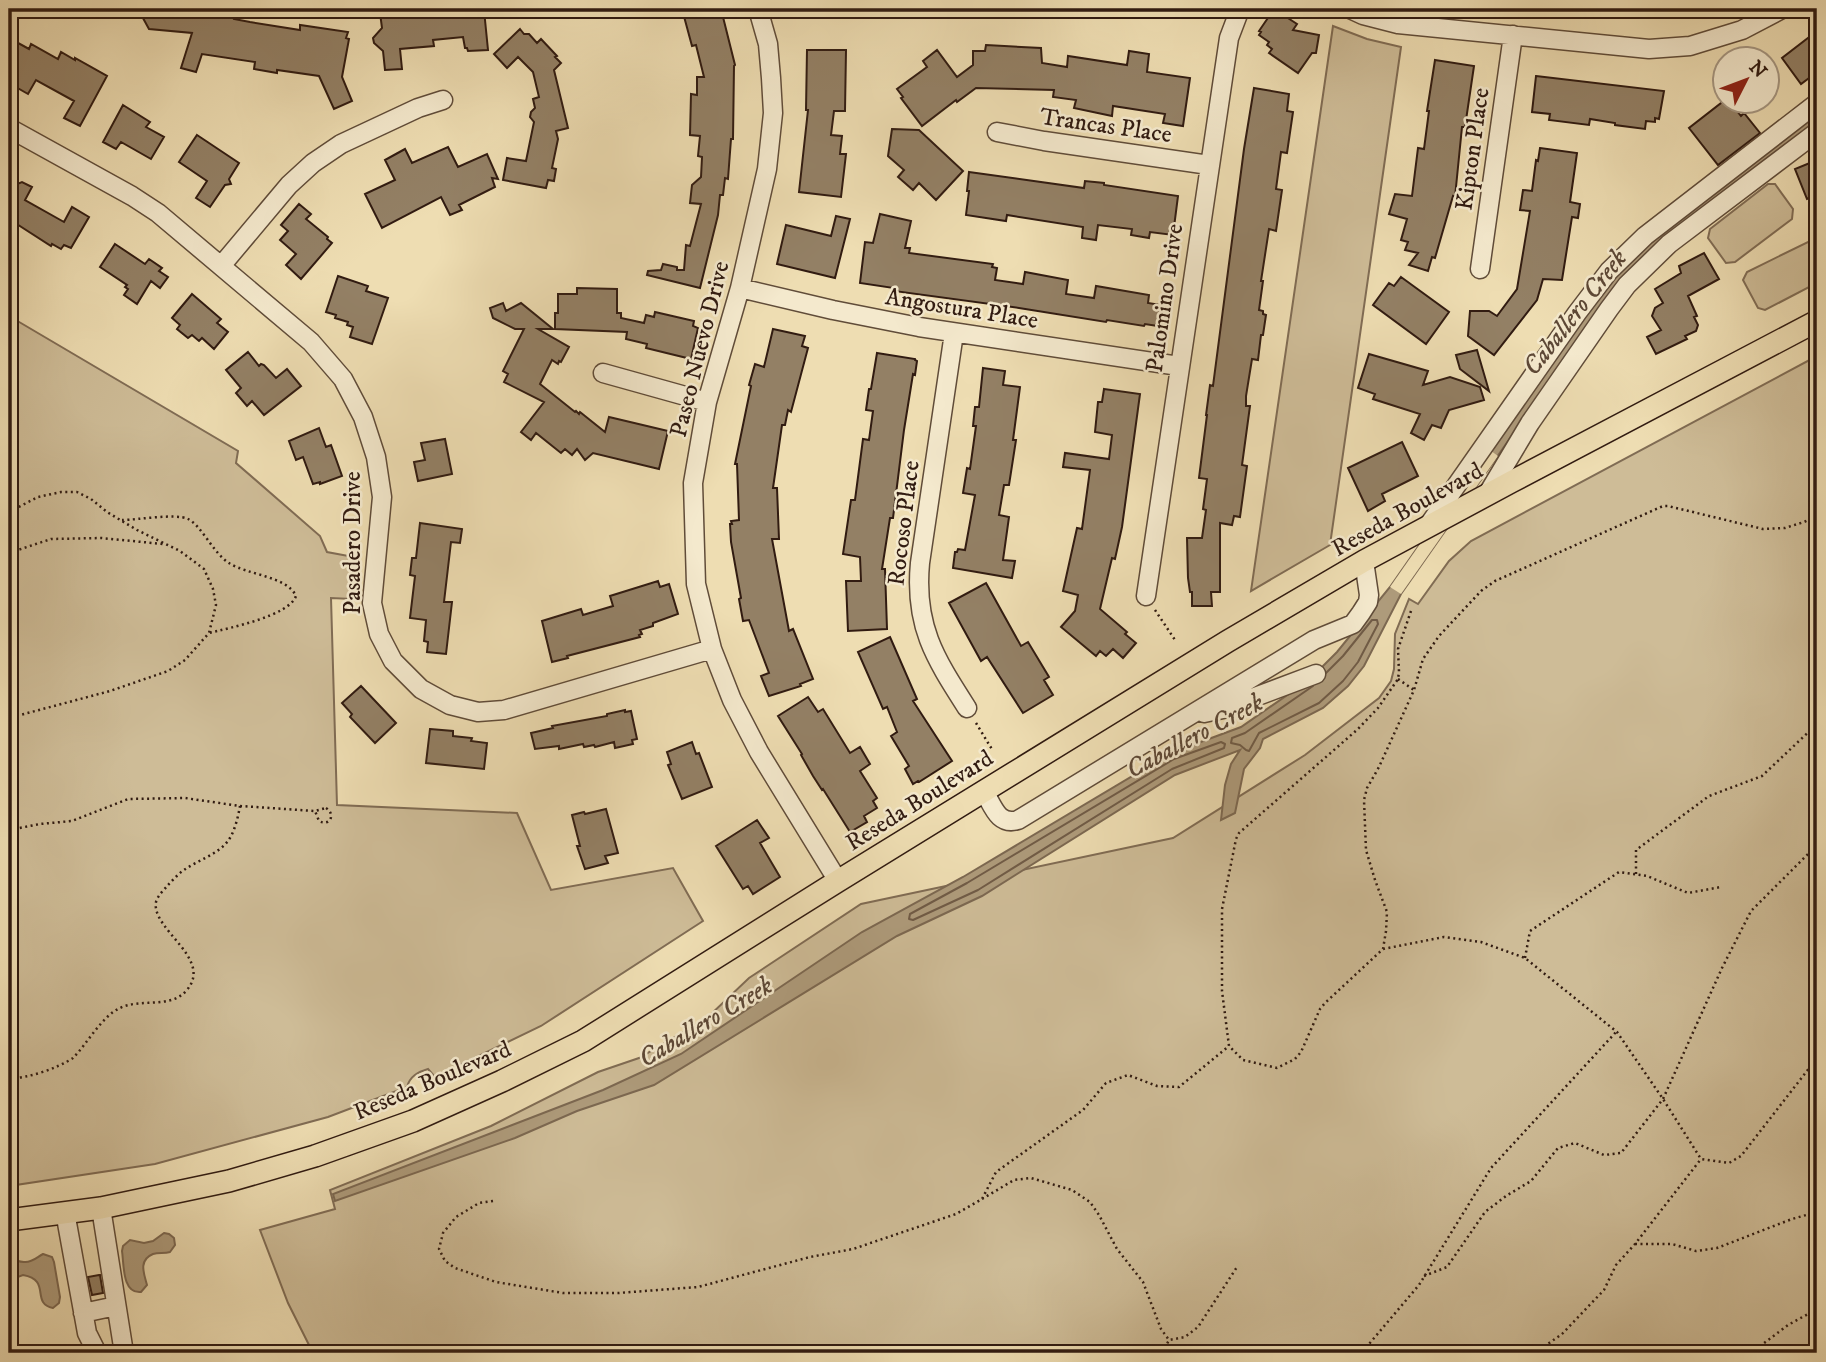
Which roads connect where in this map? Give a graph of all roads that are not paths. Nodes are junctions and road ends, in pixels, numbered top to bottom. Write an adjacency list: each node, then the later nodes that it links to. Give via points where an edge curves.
1 (758, 9): 14 (street, Paseo Nuevo Drive, via 768,44 773,113 767,169)
2 (1240, 9): 11 (street, Palomino Drive, via 1229,38)
3 (1350, 9): 5 (street, via 1398,24)
4 (1782, 9): 5 (street, via 1742,30 1690,46 1649,49)
5 (1513, 35): 13 (street, Kipton Place)
6 (443, 100): 12 (street, via 341,144 313,163)
7 (1817, 103): 21 (street, via 1646,236 1609,271)
8 (9, 128): 12 (street, Pasadero Drive, via 132,196)
9 (997, 132): 11 (street, Trancas Place)
10 (1817, 132): 20 (street, via 1669,244 1627,285 1530,423)
11 (1209, 165): 17 (street, Palomino Drive)
12 (221, 266): 24 (street, Pasadero Drive, via 311,342 343,380 363,417 382,497 372,603 379,634 393,661 421,689 450,705 478,712 504,710)
13 (1480, 269)
14 (740, 288): 16 (street, Angostura Place); 19 (street, Paseo Nuevo Drive)
15 (1817, 321): 20 (main road, Reseda Boulevard)
16 (954, 333): 17 (street, Angostura Place); 26 (street, Rocoso Place, via 917,588 927,638)
17 (1179, 366): 23 (street, Palomino Drive)
18 (603, 373): 19 (street)
19 (706, 402): 24 (street, Paseo Nuevo Drive, via 693,483 696,584)
20 (1487, 495): 21 (main road, Reseda Boulevard)
21 (1430, 526): 22 (main road, Reseda Boulevard)
22 (1364, 561): 27 (street, via 1368,602 1353,624 1314,640); 28 (main road, Reseda Boulevard)
23 (1146, 596)
24 (712, 649): 29 (street, Paseo Nuevo Drive, via 759,752)
25 (1316, 674): 27 (street, via 1223,709)
26 (967, 708)
27 (1187, 717): 28 (street, via 1018,820 1000,818)
28 (984, 791): 29 (main road, Reseda Boulevard)
29 (838, 881): 30 (main road, Reseda Boulevard, via 583,1041 413,1121 229,1181)
30 (101, 1208): 31 (main road, Reseda Boulevard); 33 (street)
31 (65, 1212): 32 (main road, Reseda Boulevard); 34 (street)
32 (9, 1220)
33 (116, 1306): 34 (street); 36 (street)
34 (83, 1313): 35 (street)
35 (97, 1353)
36 (124, 1353)

